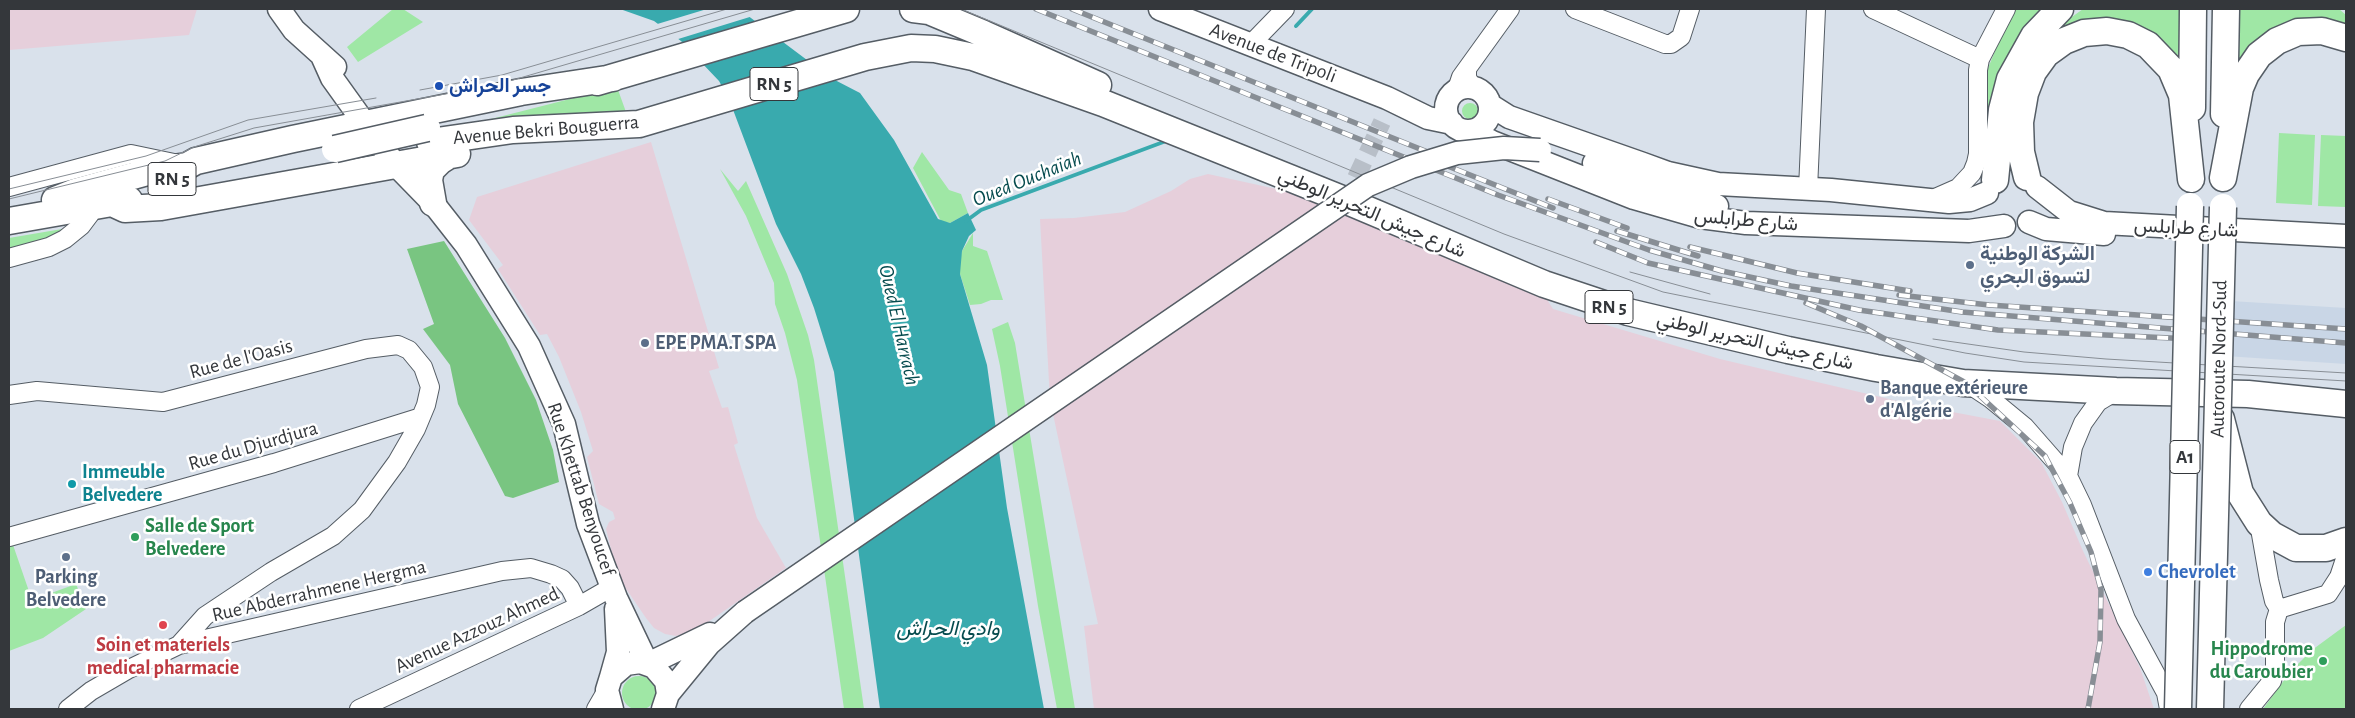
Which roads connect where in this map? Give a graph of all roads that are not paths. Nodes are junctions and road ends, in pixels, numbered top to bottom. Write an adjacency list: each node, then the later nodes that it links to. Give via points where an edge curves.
1 (279, 9): 24 (main road, via 294,30 352,83)
2 (840, 9): 20 (highway, Avenue Bekri Bouguerra / RN 5)
3 (1160, 9): 15 (main road, Avenue de Tripoli)
4 (1285, 9): 17 (street)
5 (1510, 9): 21 (street)
6 (1575, 9): 7 (street, via 1665,44 1677,42 1681,37)
7 (1690, 9)
8 (1816, 9): 34 (street)
9 (1873, 9): 19 (street)
10 (2006, 9): 19 (street)
11 (2060, 9): 37 (highway, via 2034,36 2010,79 2002,110)
12 (2193, 9): 31 (highway, Autoroute Nord-Sud / A1)
13 (2226, 9): 30 (highway, Autoroute Nord-Sud / A1)
14 (922, 10): 45 (highway, شارع جيش التحرير الوطني / RN 5, via 984,34 1168,117 1552,273 1700,316 1935,365)
15 (1199, 16): 17 (main road, Avenue de Tripoli)
16 (2346, 38): 30 (highway, via 2322,31 2298,32 2277,41 2259,55 2240,88)
17 (1251, 44): 22 (main road, Avenue de Tripoli)
18 (911, 48): 26 (highway, Avenue Bekri Bouguerra / RN 5, via 864,57 638,124 513,130); 45 (highway, شارع جيش التحرير الوطني / RN 5, via 935,49 972,57 1103,103 1598,304 1788,350)
19 (1980, 59): 35 (street, via 1976,163 1958,188)
20 (613, 78): 24 (highway, via 558,85); 26 (highway, Avenue Bekri Bouguerra / RN 5)
21 (1461, 87): 22 (main road, Avenue de Tripoli, via 1423,106); 23 (main road, via 1484,94); 25 (main road, via 1447,112)
22 (1387, 98): 25 (main road, Avenue de Tripoli, via 1428,118)
23 (1490, 105): 25 (main road, via 1484,124); 34 (main road, شارع طرابلس, via 1509,117 1668,173 1718,184)
24 (377, 125): 28 (highway, via 394,158); 29 (highway, via 196,161)
25 (1462, 127): 37 (main road, شارع طرابلس, via 1634,198 1700,217 1746,223 1959,231 1980,230)
26 (436, 142): 27 (highway, Avenue Bekri Bouguerra / RN 5); 28 (highway); 36 (highway, via 440,161 431,170 429,180)
27 (337, 155): 38 (highway, RN 5); 39 (highway, Avenue Bekri Bouguerra / RN 5)
28 (403, 163): 36 (main road, Rue Khettab Benyoucef); 39 (highway, via 161,207)
29 (187, 166): 33 (street, via 131,154); 38 (highway, via 151,171 74,192)
30 (2223, 178): 48 (highway, Autoroute Nord-Sud / A1, bridge)
31 (2191, 179): 32 (highway, via 2182,95 2171,69 2148,45 2128,35 2107,30 2064,40 2046,54 2033,72 2025,92 2020,122 2021,152); 68 (highway, Autoroute Nord-Sud / A1, bridge)
32 (2032, 182): 37 (main road, via 2011,173); 42 (main road, via 2040,198 2039,209); 43 (main road, شارع طرابلس, via 2069,212 2104,223)
33 (9, 187)
34 (1808, 189): 35 (main road, شارع طرابلس)
35 (1930, 201): 37 (main road, شارع طرابلس)
36 (433, 203): 56 (main road, Rue Khettab Benyoucef, via 466,245 529,346 564,424 588,524)
37 (1994, 204): 42 (main road, via 2019,226); 59 (main road, bridge, via 1980,217 1732,208 1696,201 1586,160 1540,150 1504,148 1457,153 1411,167 1368,185)
38 (57, 206): 39 (highway, Avenue Bekri Bouguerra / RN 5); 40 (highway, RN 5); 41 (highway, RN 5)
39 (97, 209): 44 (street, via 74,233 57,244)
40 (9, 210)
41 (9, 221)
42 (2029, 222): 43 (main road, شارع طرابلس, via 2077,232)
43 (2344, 246)
44 (9, 258)
45 (1959, 377): 46 (highway, شارع جيش التحرير الوطني / RN 5); 49 (highway, شارع جيش التحرير الوطني / RN 5, via 2251,382); 51 (street, via 2025,427)
46 (2116, 391): 49 (highway, شارع جيش التحرير الوطني / RN 5, via 2248,394); 51 (street, via 2098,402 2083,423 2073,447)
47 (9, 395): 50 (street, Rue de l'Oasis, via 37,391 163,402 366,349 398,345 414,355 427,377 429,395)
48 (2218, 401): 52 (highway, bridge, via 2240,493); 69 (highway, Autoroute Nord-Sud / A1, bridge)
49 (2345, 401)
50 (421, 417): 53 (street, Rue du Djurdjura); 60 (street, Rue de l'Oasis, via 384,483 350,522 205,616)
51 (2068, 476): 67 (street, via 2126,618 2166,693)
52 (2259, 523): 54 (highway, via 2272,535 2296,548 2326,548); 58 (street, via 2274,602)
53 (9, 536)
54 (2346, 541)
55 (2346, 556): 58 (street, via 2339,577 2328,594)
56 (614, 593): 57 (street, Avenue Azzouz Ahmed); 61 (main road, Rue Khettab Benyoucef); 62 (main road, Rue Khettab Benyoucef, via 618,639)
57 (579, 606): 60 (street, Rue Abderrahmene Hergma, via 562,579 541,570 520,568); 65 (street, Avenue Azzouz Ahmed)
58 (2279, 609): 70 (street, via 2275,622 2272,681)
59 (745, 612): 61 (main road, via 690,645); 63 (main road, via 709,644)
60 (179, 645): 64 (street, Rue Abderrahmene Hergma, via 91,690)
61 (647, 664): 62 (main road, via 626,664); 63 (main road, Rue Khettab Benyoucef, via 663,676)
62 (610, 692): 66 (street)
63 (669, 703)
64 (68, 709)
65 (359, 709)
66 (596, 709)
67 (2169, 709)
68 (2178, 709)
69 (2210, 709)
70 (2249, 709)

